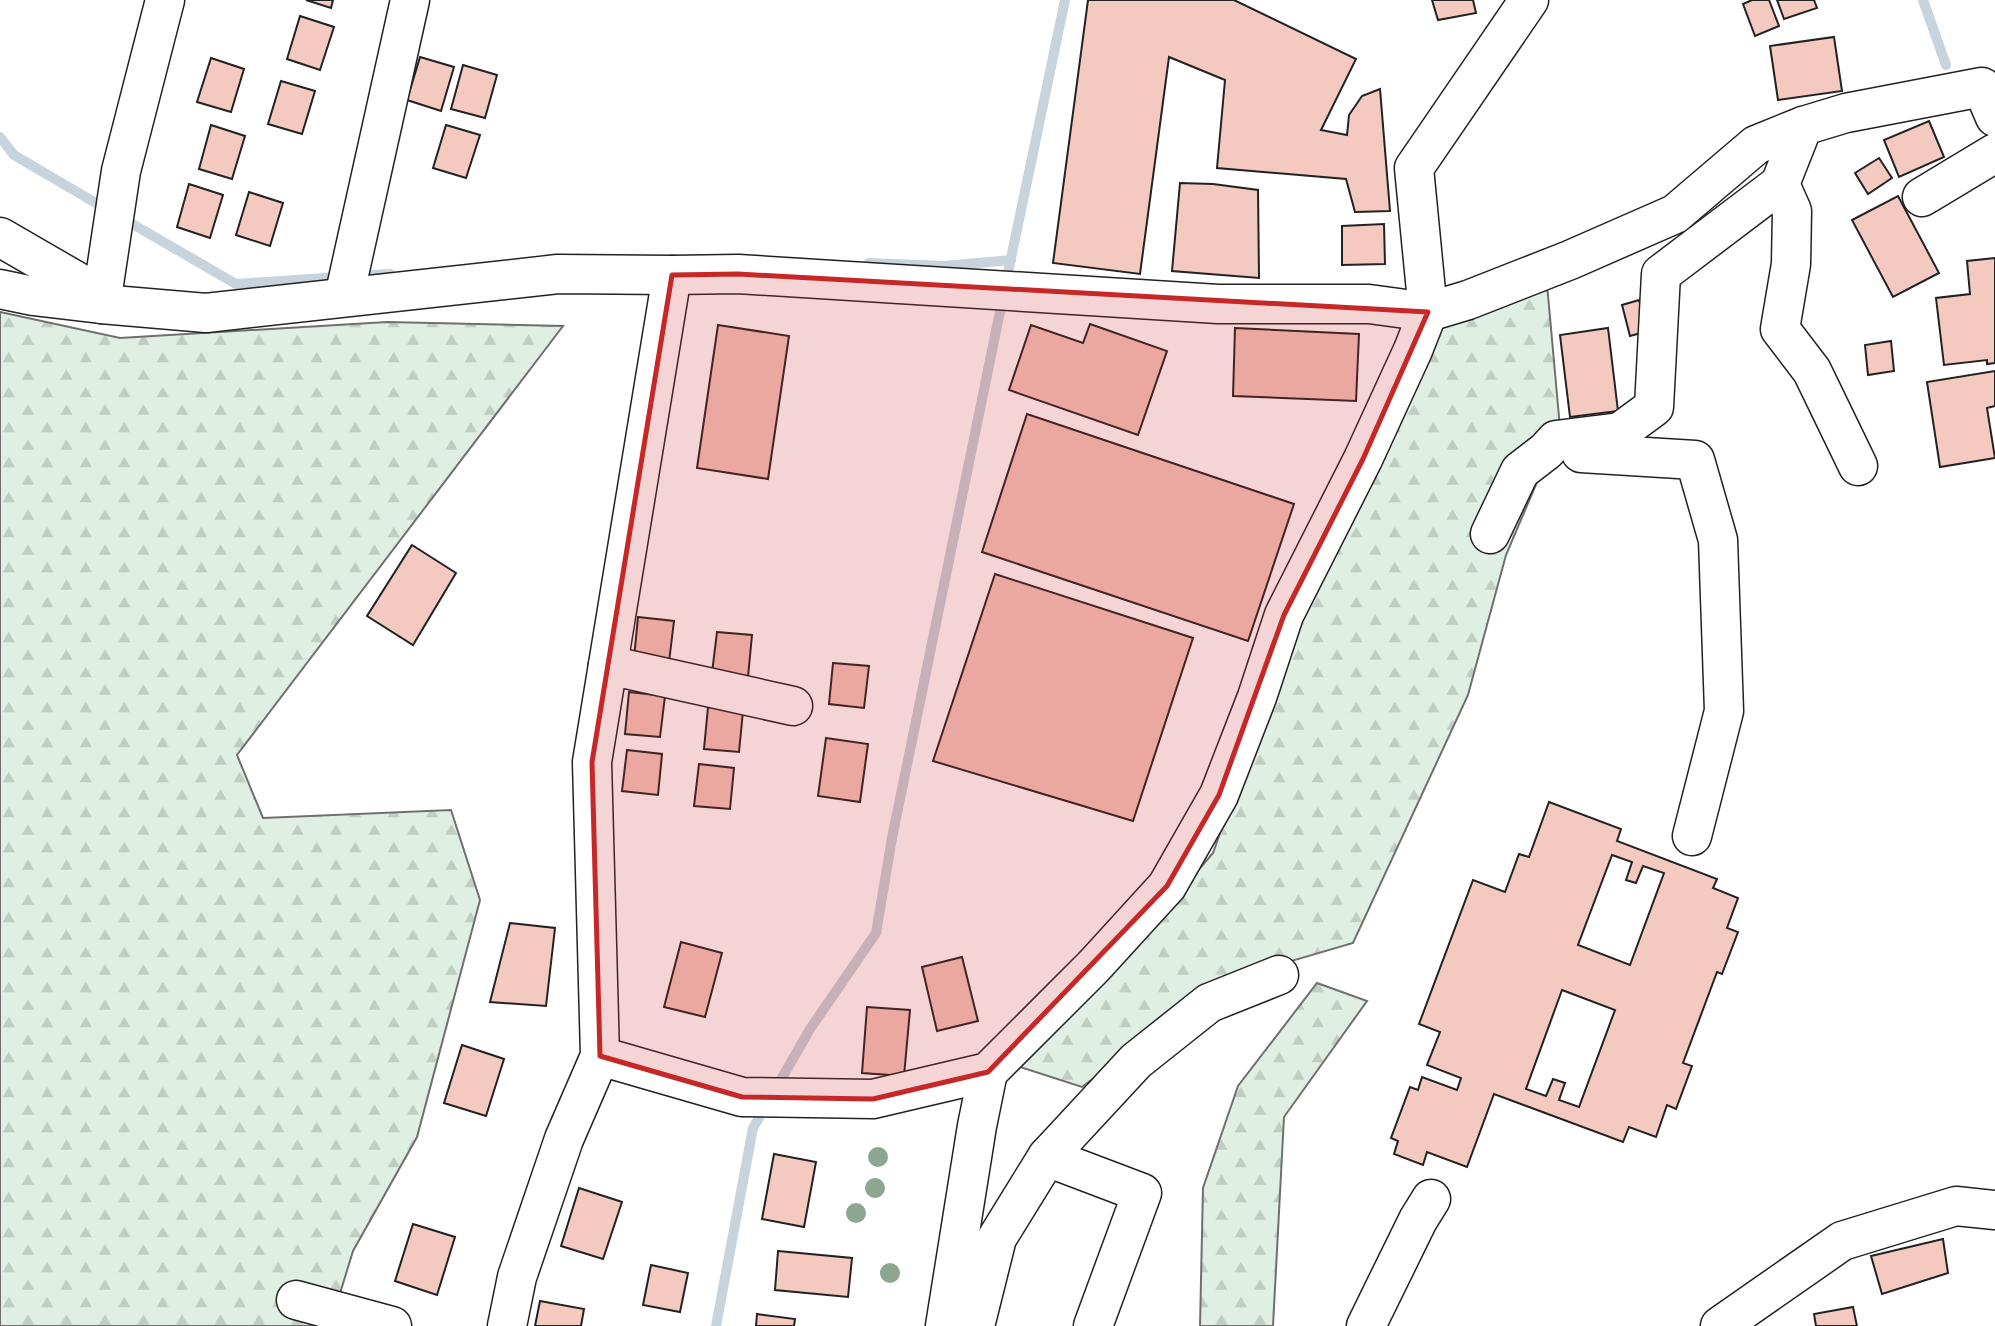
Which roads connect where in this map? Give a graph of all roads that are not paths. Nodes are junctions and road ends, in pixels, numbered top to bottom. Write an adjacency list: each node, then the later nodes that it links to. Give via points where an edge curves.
1 (165, 0): 13 (street, via 121,171)
2 (410, 0): 12 (street)
3 (1529, 0): 14 (street, via 1414,168)
4 (1995, 117): 5 (street, via 1982,87 1846,113)
5 (1803, 127): 7 (street); 14 (street, via 1756,145 1675,214 1545,270)
6 (1995, 153): 8 (street)
7 (1780, 184): 15 (street, via 1661,274 1654,407 1620,432 1556,440); 16 (street, via 1792,211 1791,264 1780,329 1812,371)
8 (1922, 197)
9 (0, 237): 13 (street)
10 (672, 275): 12 (street, via 558,274); 14 (street, via 738,274 1218,304 1369,304); 18 (street)
11 (0, 289): 13 (street)
12 (345, 295): 13 (street, via 206,313)
13 (101, 300)
14 (1428, 312): 23 (street, via 1363,459 1284,615 1219,794 1167,886)
15 (1546, 452): 17 (street, via 1520,471); 20 (street, via 1695,460 1718,540 1724,711)
16 (1858, 466)
17 (1490, 534)
18 (608, 665): 19 (street); 22 (street, via 592,762)
19 (793, 706)
20 (1692, 836)
21 (1279, 975): 24 (street, via 1209,1003 1136,1061)
22 (600, 1056): 23 (street, via 741,1097 873,1099); 29 (street, via 564,1139 517,1276)
23 (988, 1072): 30 (street)
24 (1047, 1157): 31 (street, via 997,1238); 32 (street, via 1142,1193)
25 (1431, 1199): 33 (street)
26 (1995, 1210): 34 (street, via 1956,1206 1842,1241)
27 (296, 1300): 28 (street)
28 (392, 1326)
29 (507, 1326)
30 (945, 1326)
31 (975, 1326)
32 (1093, 1326)
33 (1366, 1326)
34 (1720, 1326)

